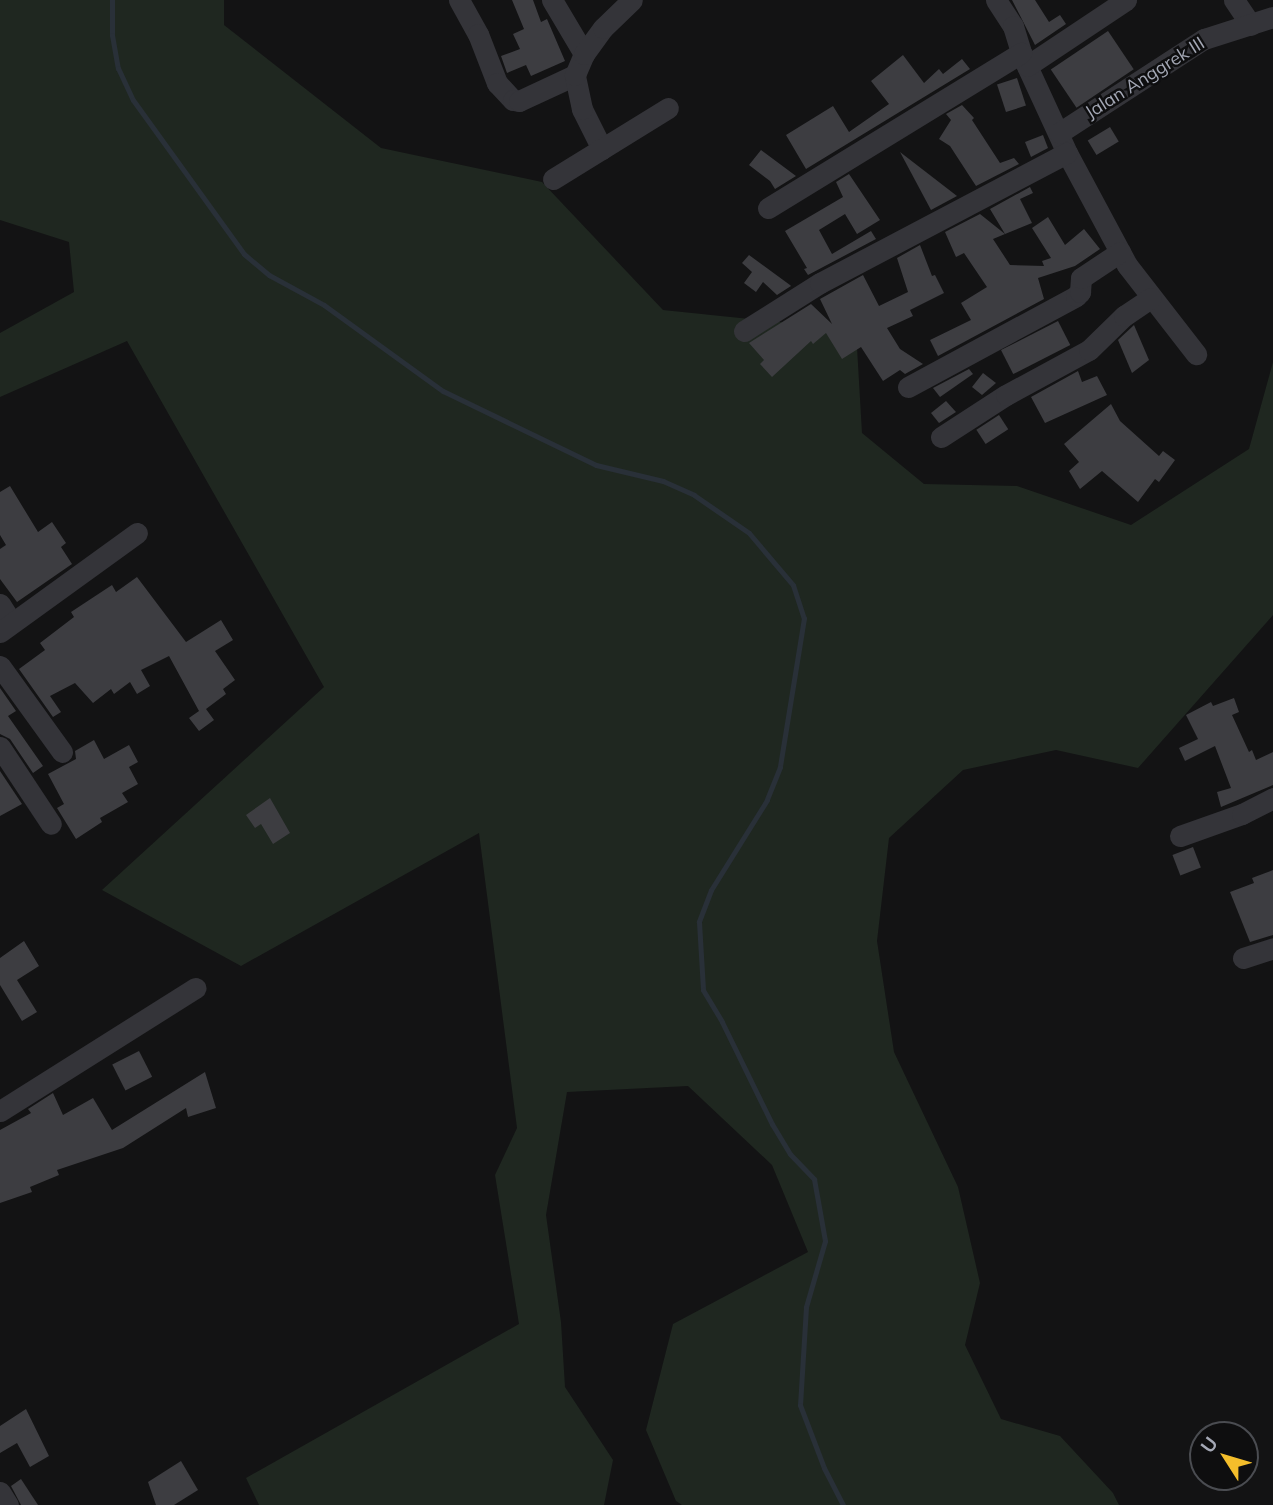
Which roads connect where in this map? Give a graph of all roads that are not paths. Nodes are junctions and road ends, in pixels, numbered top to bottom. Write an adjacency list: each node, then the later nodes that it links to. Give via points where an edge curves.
1 (458, 0): 11 (street, via 478,34 497,83 513,100)
2 (552, 0): 9 (street)
3 (632, 0): 9 (street)
4 (996, 0): 10 (street, via 1013,26)
5 (1126, 0): 10 (street)
6 (1234, 0): 8 (street)
7 (1273, 17): 8 (street, Jalan Anggrek III)
8 (1251, 25): 13 (street, Jalan Anggrek III, via 1204,39)
9 (584, 54): 11 (street)
10 (1024, 60): 13 (street); 16 (street)
11 (575, 75): 14 (street, via 582,109)
12 (668, 108): 14 (street)
13 (1063, 143): 17 (street); 19 (street, Jalan Anggrek III)
14 (602, 149): 15 (street)
15 (553, 179)
16 (768, 208)
17 (1120, 252): 18 (street); 21 (street, via 1081,278 1076,296)
18 (1151, 298): 20 (street); 22 (street, via 1088,350)
19 (744, 331)
20 (1196, 354)
21 (908, 387)
22 (941, 437)
23 (136, 533): 25 (street)
24 (0, 604): 25 (street)
25 (6, 627)
26 (0, 666): 28 (street)
27 (0, 747): 30 (street)
28 (62, 752)
29 (1273, 798): 31 (street)
30 (51, 824)
31 (1180, 836)
32 (1273, 948): 33 (street)
33 (1243, 958)
34 (195, 988): 35 (street)
35 (0, 1111)
36 (0, 1492): 37 (street)
37 (8, 1505)

